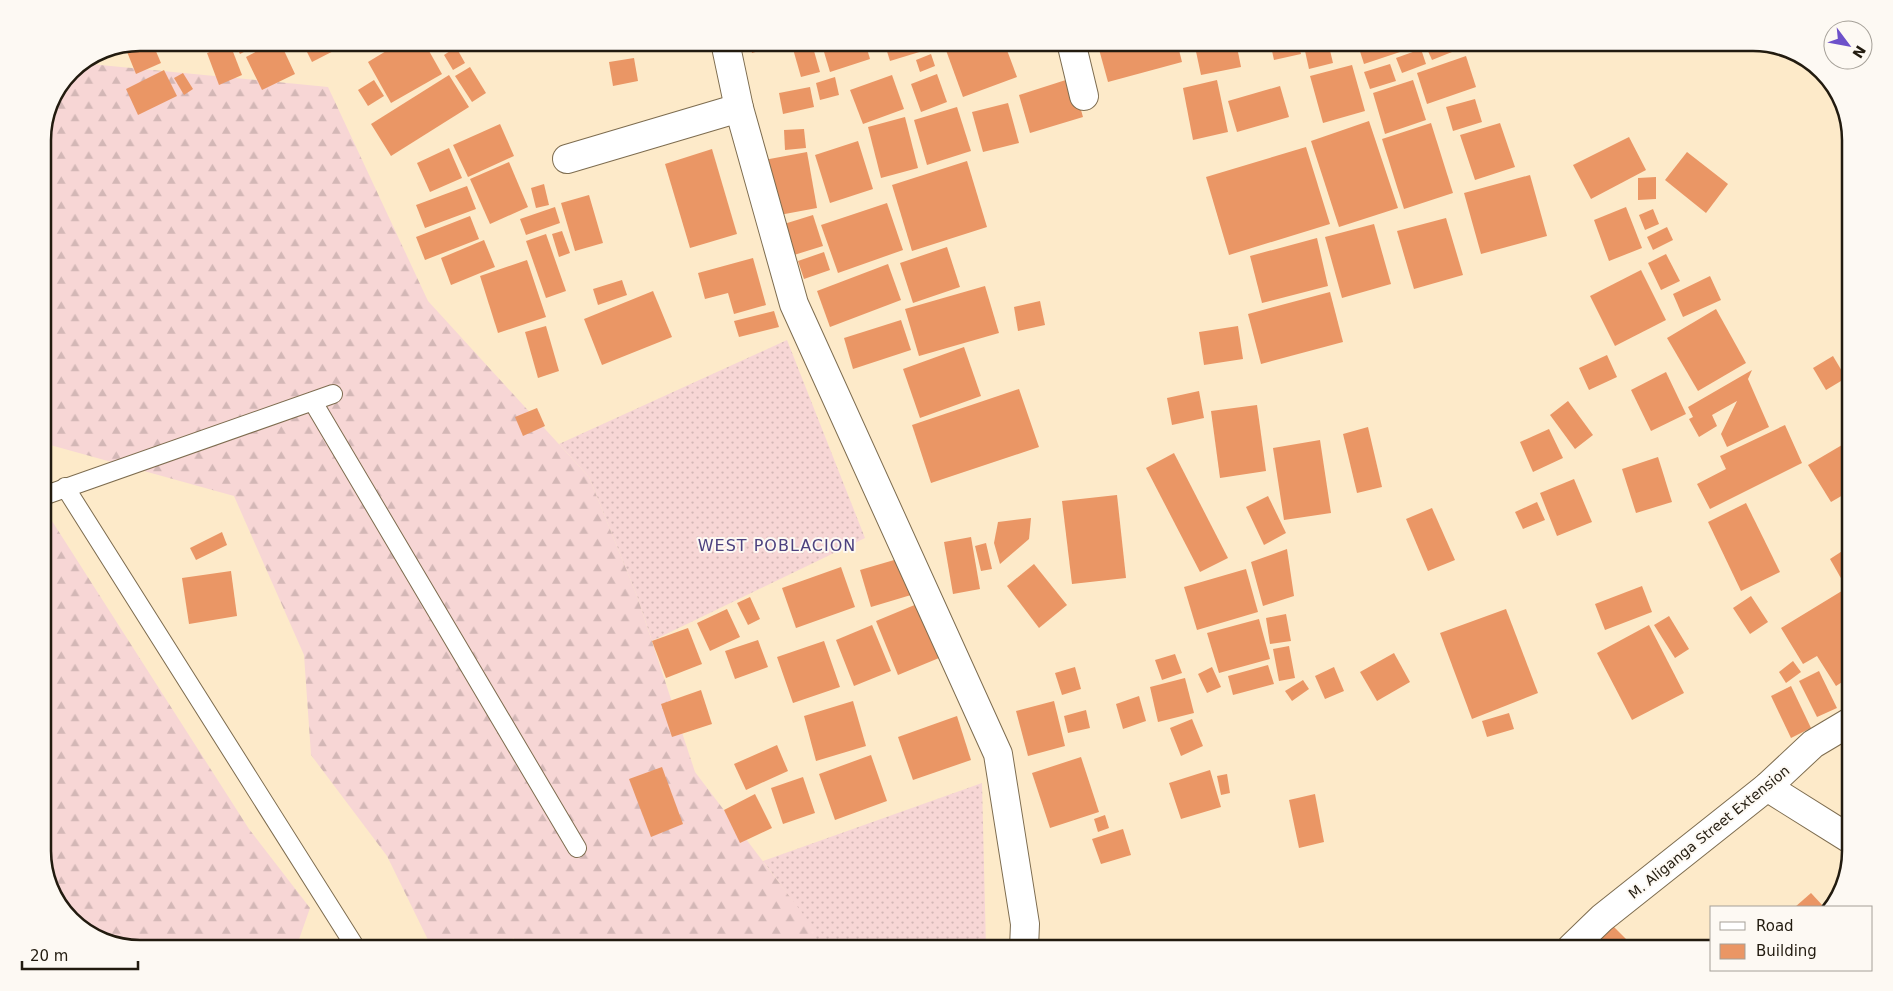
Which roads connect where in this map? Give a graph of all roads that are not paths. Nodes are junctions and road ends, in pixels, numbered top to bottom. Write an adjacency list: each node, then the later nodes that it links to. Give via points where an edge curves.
1 (727, 51): 4 (street)
2 (1073, 51): 3 (street)
3 (1084, 96)
4 (739, 108): 5 (street); 15 (street, via 794,304 998,754 1025,924)
5 (567, 159)
6 (333, 394): 7 (lane)
7 (313, 402): 8 (lane); 13 (lane)
8 (64, 487): 9 (lane); 14 (lane)
9 (51, 493)
10 (1842, 727): 11 (street, M. Aliganga Street Extension, via 1813,744)
11 (1767, 787): 12 (street); 16 (street, M. Aliganga Street Extension, via 1602,918)
12 (1842, 834)
13 (577, 848)
14 (351, 940)
15 (1024, 940)
16 (1579, 940)

